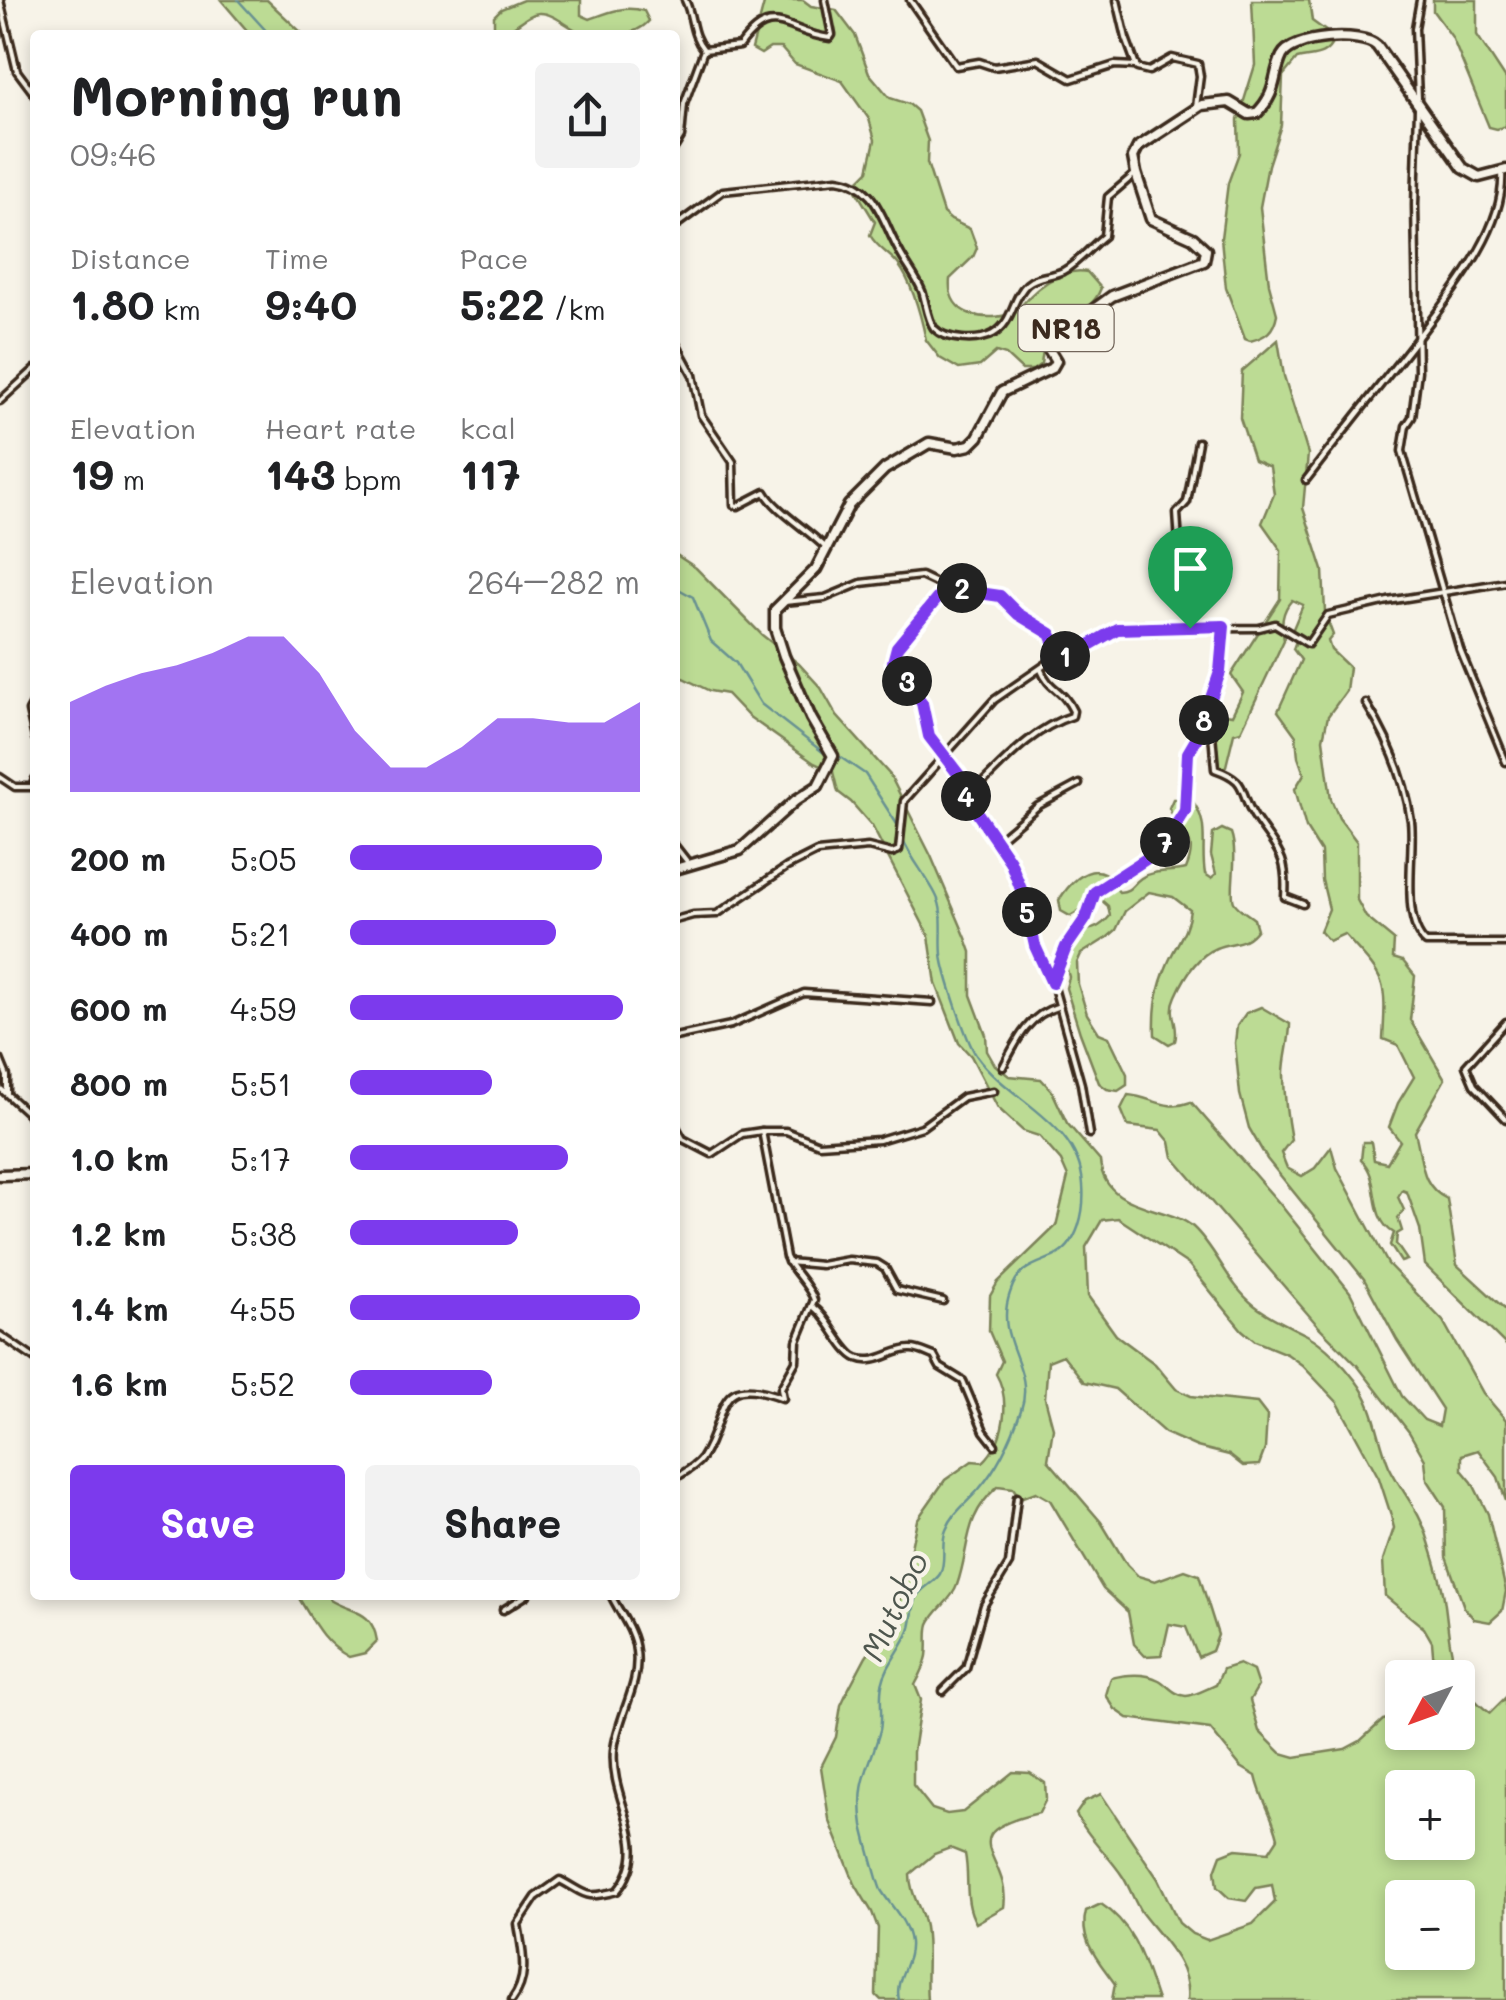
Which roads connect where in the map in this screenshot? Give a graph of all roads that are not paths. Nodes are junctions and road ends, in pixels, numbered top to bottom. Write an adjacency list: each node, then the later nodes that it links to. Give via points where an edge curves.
1 (0, 0): 9 (street, via 17,71)
2 (685, 0): 7 (street)
3 (825, 0): 7 (street, via 830,38 770,22 753,28 740,46)
4 (910, 0): 8 (street, via 956,66 1038,60 1075,78 1115,65)
5 (1117, 0): 8 (street)
6 (1420, 0): 10 (street)
7 (704, 50): 12 (street, via 684,104)
8 (1136, 66): 11 (street, via 1143,72 1172,58 1195,62)
9 (30, 88)
10 (1418, 105): 11 (main road, via 1377,46 1358,36 1290,48 1254,114 1229,102); 14 (main road, via 1468,173); 16 (street)
11 (1196, 107): 13 (main road, via 1138,148)
12 (680, 139)
13 (1136, 173): 15 (street, via 1108,197 1104,236 1062,272 1033,280 1018,294 1010,319 975,339 935,329 888,226 853,181 724,191); 22 (main road, NR18, via 1150,219 1198,241 1206,250 1204,261 1112,296 1052,339 1052,368 1002,392 970,444 929,443 885,468 849,506)
14 (1504, 176): 16 (street, via 1492,227 1459,286)
15 (680, 222)
16 (1417, 338): 21 (street); 25 (street, via 1412,417 1402,451)
17 (680, 352): 22 (street, via 704,423 733,462 734,505 764,492)
18 (30, 373): 19 (street)
19 (0, 400)
20 (1198, 442): 28 (street, via 1187,502 1177,513 1173,558)
21 (1306, 480)
22 (828, 550): 26 (main road, NR18)
23 (1506, 582): 25 (street)
24 (946, 588): 26 (street, via 922,576 861,582 825,598); 29 (street, via 1000,596 1051,634); 33 (street, via 893,656)
25 (1445, 593): 27 (street, via 1328,615 1308,644 1275,624); 34 (street, via 1460,650)
26 (779, 603): 41 (main road, via 774,616 784,656 833,756 818,786 740,850)
27 (1224, 626): 28 (street); 32 (street)
28 (1190, 628): 29 (street, via 1117,629)
29 (1061, 657): 30 (street)
30 (1041, 670): 33 (street, via 994,700); 38 (street, via 1069,702 1072,716 1052,722)
31 (1366, 704): 45 (street, via 1401,773 1412,824 1411,898 1420,939)
32 (1209, 705): 43 (street, via 1216,769 1240,784 1279,850 1285,897); 46 (street, via 1188,753 1183,814 1160,850 1095,892)
33 (944, 757): 38 (street); 44 (street, via 902,805 900,850 817,852 717,914)
34 (1506, 762)
35 (0, 778): 37 (street)
36 (1079, 784): 39 (street, via 1049,798)
37 (30, 788)
38 (967, 798): 39 (street)
39 (998, 840): 46 (street)
40 (680, 852): 41 (street)
41 (690, 864): 42 (main road)
42 (680, 867)
43 (1303, 904)
44 (680, 919)
45 (1506, 943)
46 (1052, 983): 48 (street)
47 (932, 1002): 50 (street, via 804,993 731,1025)
48 (1057, 1007): 52 (street, via 1024,1030); 60 (street)
49 (1506, 1022): 57 (street, via 1466,1066)
50 (680, 1036)
51 (0, 1059): 55 (street)
52 (1003, 1068)
53 (0, 1088): 55 (street)
54 (994, 1091): 58 (street, via 963,1098 922,1128 879,1140 819,1144 786,1131)
55 (7, 1093): 56 (street)
56 (30, 1115)
57 (1506, 1120)
58 (762, 1131): 59 (street, via 742,1134 712,1154); 63 (street)
59 (680, 1132)
60 (1089, 1134)
61 (30, 1174): 62 (main road)
62 (0, 1176)
63 (788, 1262): 64 (street, via 877,1264 897,1290); 65 (street, via 814,1294)
64 (943, 1301)
65 (812, 1306): 68 (street, via 859,1359 912,1349 934,1356 963,1381); 69 (street, via 783,1398 743,1388 729,1396 701,1459)
66 (0, 1335): 67 (street)
67 (30, 1355)
68 (995, 1445)
69 (680, 1474)
70 (1017, 1497): 74 (street, via 1010,1564 984,1605 966,1668)
71 (519, 1600): 73 (street)
72 (614, 1600): 75 (street, via 636,1651 614,1750 634,1863 616,1890 600,1896 582,1895 560,1880 536,1898 518,1924 524,1972)
73 (503, 1610)
74 (943, 1691)
75 (512, 2000)

